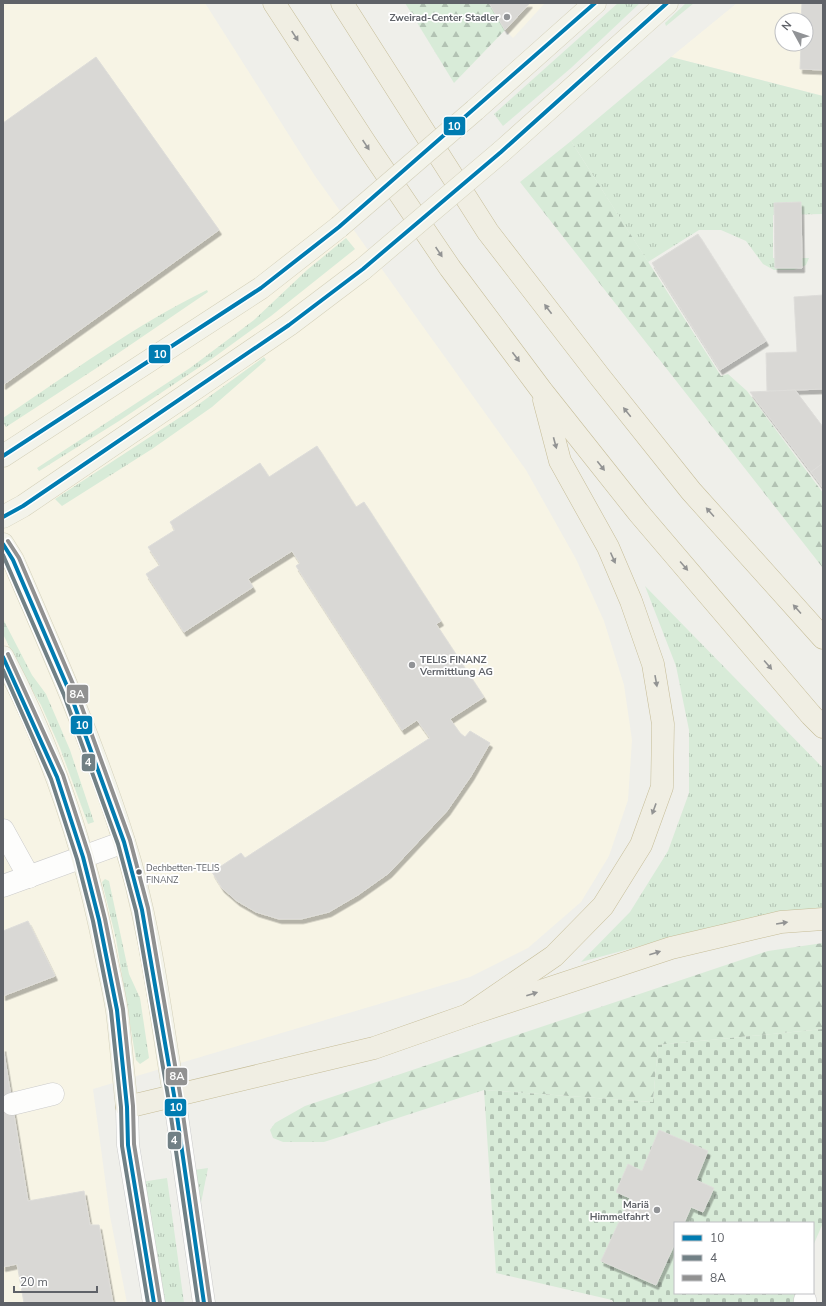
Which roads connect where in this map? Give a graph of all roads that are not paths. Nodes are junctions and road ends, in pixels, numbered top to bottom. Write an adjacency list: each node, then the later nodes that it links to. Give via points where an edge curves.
1 (274, 3): 5 (highway, one-way to 5, via 450,268)
2 (342, 3): 9 (highway, one-way to 2, via 690,491 488,232)
3 (595, 3): 6 (main road, bridge, via 339,227 261,288)
4 (667, 3): 7 (main road, bridge, via 501,152 363,269 289,325 23,506)
5 (542, 391): 11 (highway, one-way to 11, via 638,512); 18 (highway, one-way to 18, via 560,461 608,547 631,601 653,664 663,724 662,787 641,845 603,906 554,956)
6 (3, 456)
7 (3, 517)
8 (3, 544): 13 (main road, via 13,560 70,693)
9 (823, 638)
10 (3, 657): 14 (main road, via 56,777)
11 (823, 727)
12 (3, 830): 15 (street)
13 (124, 842): 14 (street); 20 (main road, via 142,910)
14 (83, 857): 15 (street); 22 (main road, via 117,1010)
15 (29, 877): 16 (street)
16 (3, 886)
17 (823, 919): 18 (highway, one-way to 17, via 671,948 782,922)
18 (468, 1015): 20 (highway, via 374,1048)
19 (53, 1094): 21 (street)
20 (174, 1095): 22 (highway); 24 (street)
21 (12, 1104)
22 (127, 1107): 23 (street, via 128,1145)
23 (154, 1303)
24 (204, 1303)

